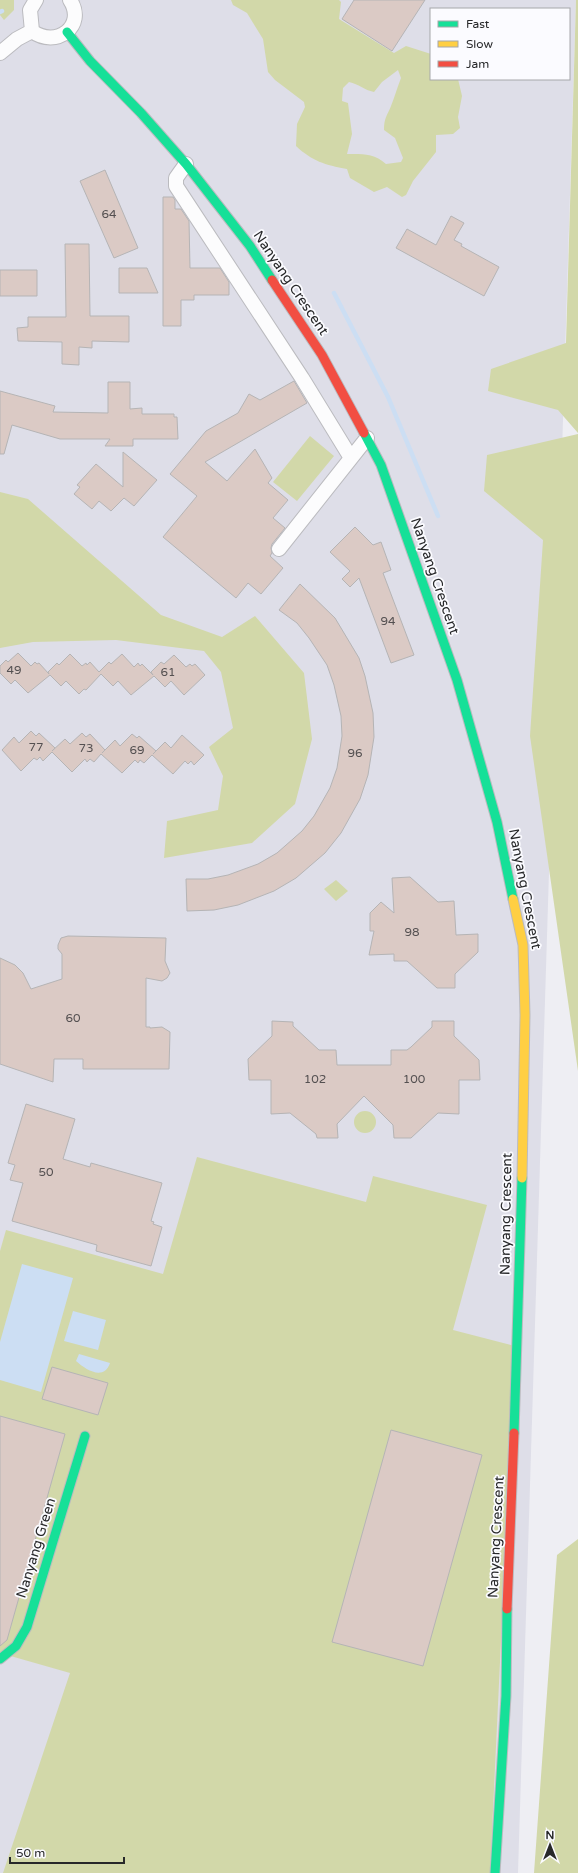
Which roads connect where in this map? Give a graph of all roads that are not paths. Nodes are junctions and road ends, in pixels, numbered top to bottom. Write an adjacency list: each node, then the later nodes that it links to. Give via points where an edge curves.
1 (36, 0): 3 (street, via 30,10)
2 (70, 0): 4 (street, via 75,16)
3 (32, 31): 4 (street, via 39,36 53,38); 5 (street)
4 (67, 32): 6 (street, Nanyang Crescent)
5 (0, 53)
6 (186, 164): 7 (street, Nanyang Crescent, via 250,246 322,355); 8 (street, via 176,178 176,186 302,378)
7 (367, 438): 8 (street); 12 (street, Nanyang Crescent, via 381,465 457,680 497,822 523,945 524,1100 513,1480 507,1602 506,1696)
8 (351, 458): 9 (street)
9 (279, 549)
10 (85, 1436): 11 (street, Nanyang Green, via 27,1626 17,1646)
11 (0, 1659)
12 (495, 1873)

